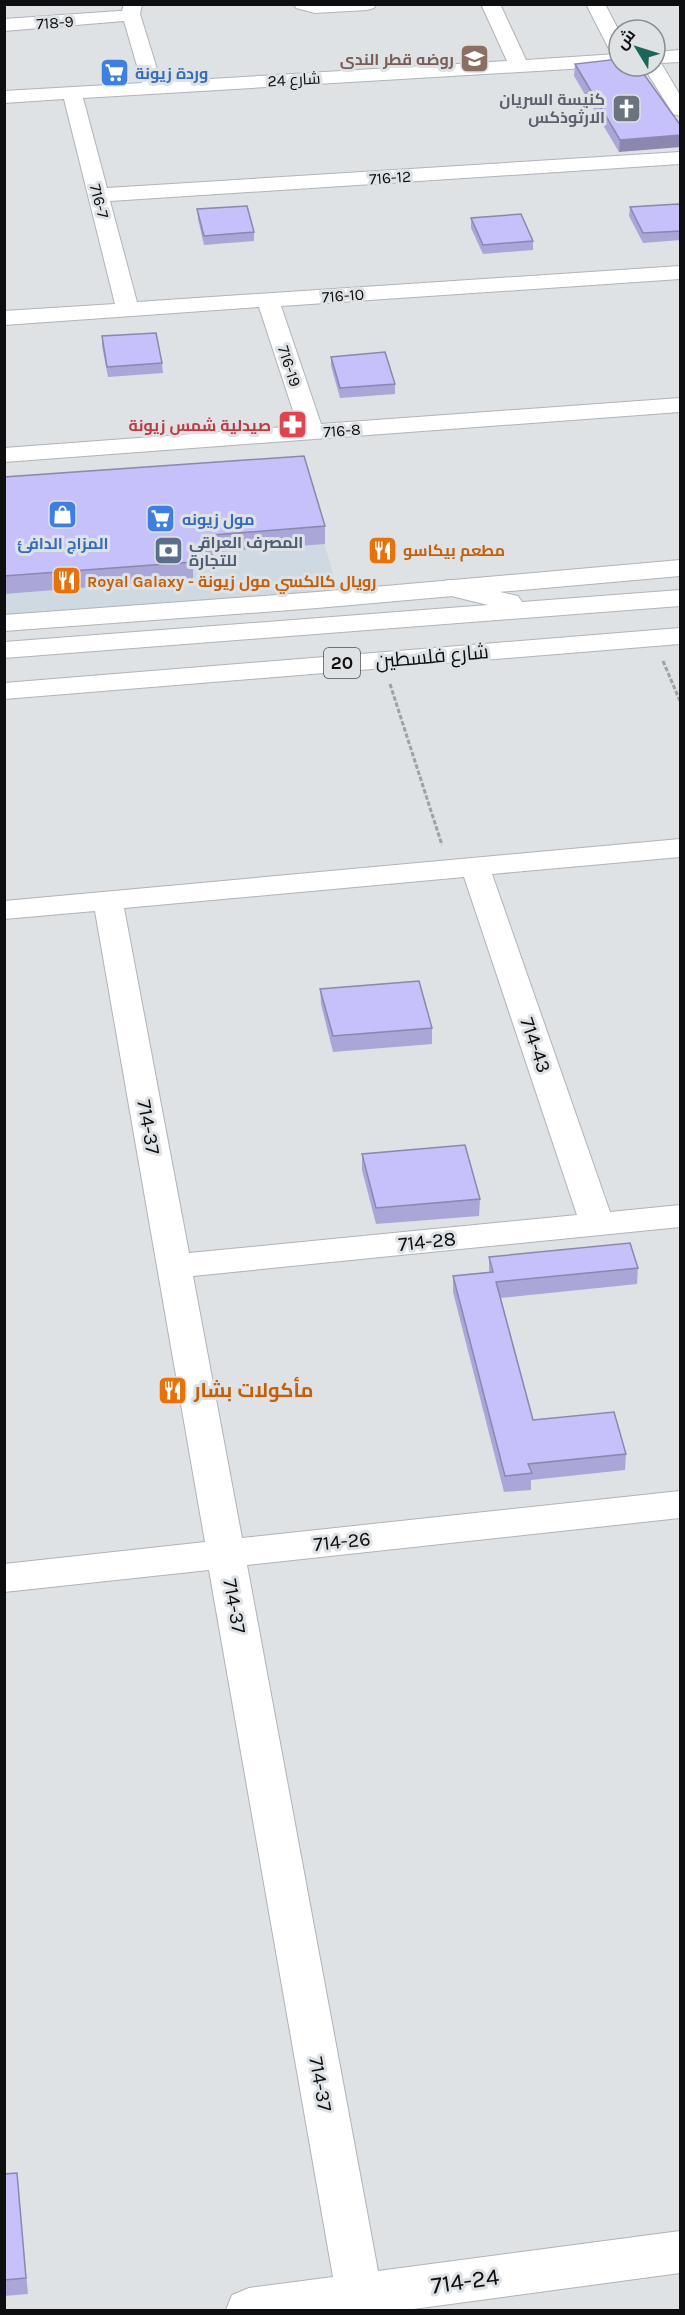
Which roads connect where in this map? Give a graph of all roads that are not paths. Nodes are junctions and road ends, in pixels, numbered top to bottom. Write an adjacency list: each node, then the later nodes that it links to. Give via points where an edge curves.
1 (303, 4): 2 (street)
2 (367, 4)
3 (490, 4): 9 (street)
4 (595, 4): 7 (street)
5 (132, 9): 6 (street, 718-9, via 112,18); 11 (street)
6 (4, 25)
7 (607, 26)
8 (607, 61): 9 (street, شارع 24)
9 (519, 66): 11 (street, شارع 24)
10 (661, 78): 14 (street)
11 (153, 88): 12 (street, شارع 24)
12 (72, 93): 13 (street, شارع 24); 16 (street, 716-7)
13 (4, 97)
14 (681, 110)
15 (681, 158): 16 (street, 716-12)
16 (99, 195): 19 (street, 716-7)
17 (681, 272): 18 (street, 716-10)
18 (268, 300): 19 (street, 716-10); 22 (street, 716-19)
19 (128, 309): 20 (street, 716-10)
20 (4, 318)
21 (681, 405): 22 (street, 716-8)
22 (312, 432): 23 (street, 716-8)
23 (4, 454)
24 (681, 568): 25 (street)
25 (448, 588): 27 (street); 28 (street)
26 (681, 598): 27 (street, شارع فلسطين / 20)
27 (543, 609): 30 (street, شارع فلسطين / 20)
28 (4, 622)
29 (681, 636): 31 (street, شارع فلسطين / 20)
30 (4, 650)
31 (4, 691)
32 (681, 848): 33 (street)
33 (463, 868): 34 (street); 37 (street, 714-43)
34 (108, 901): 35 (street); 38 (street, 714-37)
35 (4, 910)
36 (681, 1216): 37 (street, 714-28)
37 (597, 1224): 38 (street, 714-28)
38 (174, 1266): 40 (street, 714-37)
39 (681, 1504): 40 (street, 714-26)
40 (225, 1554): 41 (street, 714-26); 43 (street, 714-37)
41 (4, 1578)
42 (681, 2252): 43 (street, 714-24)
43 (361, 2303): 44 (street, 714-24)
44 (249, 2310)

